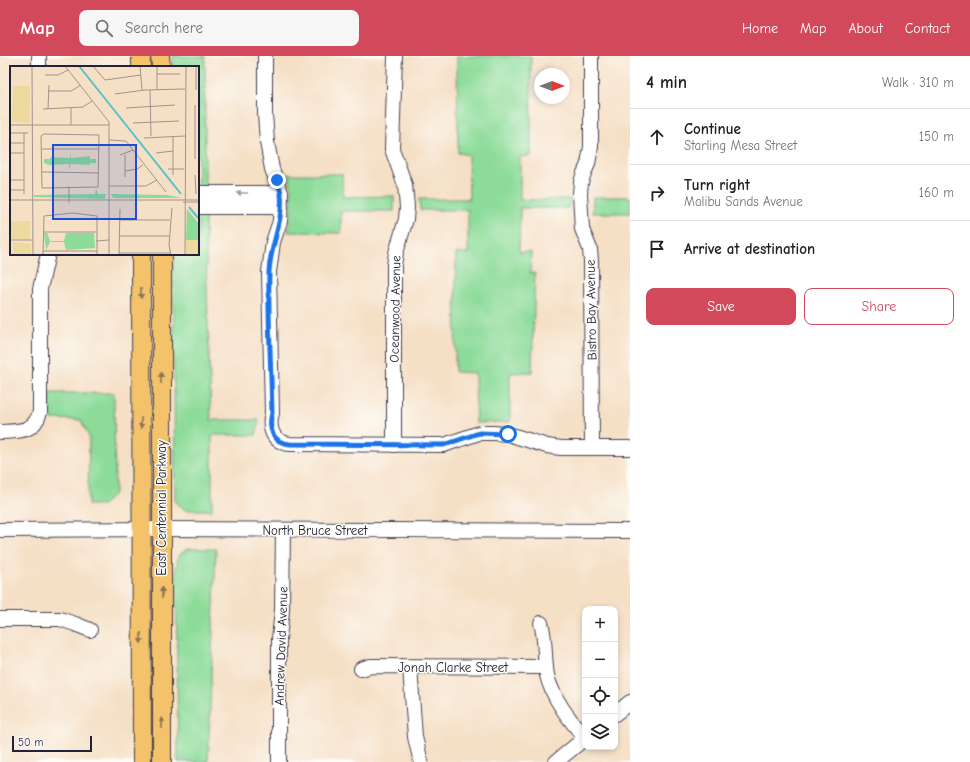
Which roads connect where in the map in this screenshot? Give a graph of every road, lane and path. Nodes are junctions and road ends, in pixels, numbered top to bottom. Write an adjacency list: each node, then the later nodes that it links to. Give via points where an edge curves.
1 (160, 56): 5 (main road)
2 (266, 56): 7 (street, via 265,114 268,155)
3 (395, 56): 14 (street, Oceanwood Avenue, via 392,149 405,185 407,207 394,265)
4 (591, 56): 15 (street, Bistro Bay Avenue, via 591,147 581,182 580,203 582,228 590,249 591,261)
5 (161, 66)
6 (199, 193): 7 (street, one-way to 6)
7 (281, 193): 9 (street)
8 (199, 207): 9 (street)
9 (281, 207): 14 (street, via 269,272 271,431 283,444)
10 (48, 255): 13 (street, via 40,289 38,420 34,425 20,431)
11 (141, 255): 17 (main road, East Centennial Parkway, one-way to 17)
12 (162, 255): 18 (main road, East Centennial Parkway, one-way to 12)
13 (0, 432)
14 (394, 445): 15 (street, via 444,445 479,433 493,433 508,434 547,446)
15 (592, 448): 16 (street)
16 (630, 448)
17 (141, 529): 18 (street, North Bruce Street); 19 (street, North Bruce Street); 32 (main road, East Centennial Parkway, one-way to 32)
18 (161, 529): 20 (street, North Bruce Street); 33 (main road, East Centennial Parkway, one-way to 18)
19 (0, 530)
20 (283, 530): 21 (street, North Bruce Street); 34 (street, Andrew David Avenue, via 279,639)
21 (630, 532)
22 (0, 619): 24 (street, via 60,620)
23 (541, 623): 26 (street)
24 (90, 630)
25 (410, 667): 26 (street, Jonah Clarke Street); 27 (street, Jonah Clarke Street, via 371,666); 35 (street, via 415,737)
26 (546, 667): 30 (street, via 559,703 568,719)
27 (361, 670)
28 (630, 702): 29 (street)
29 (618, 712)
30 (582, 735)
31 (582, 740): 36 (street)
32 (142, 762)
33 (162, 762)
34 (279, 762)
35 (421, 762)
36 (556, 762)

